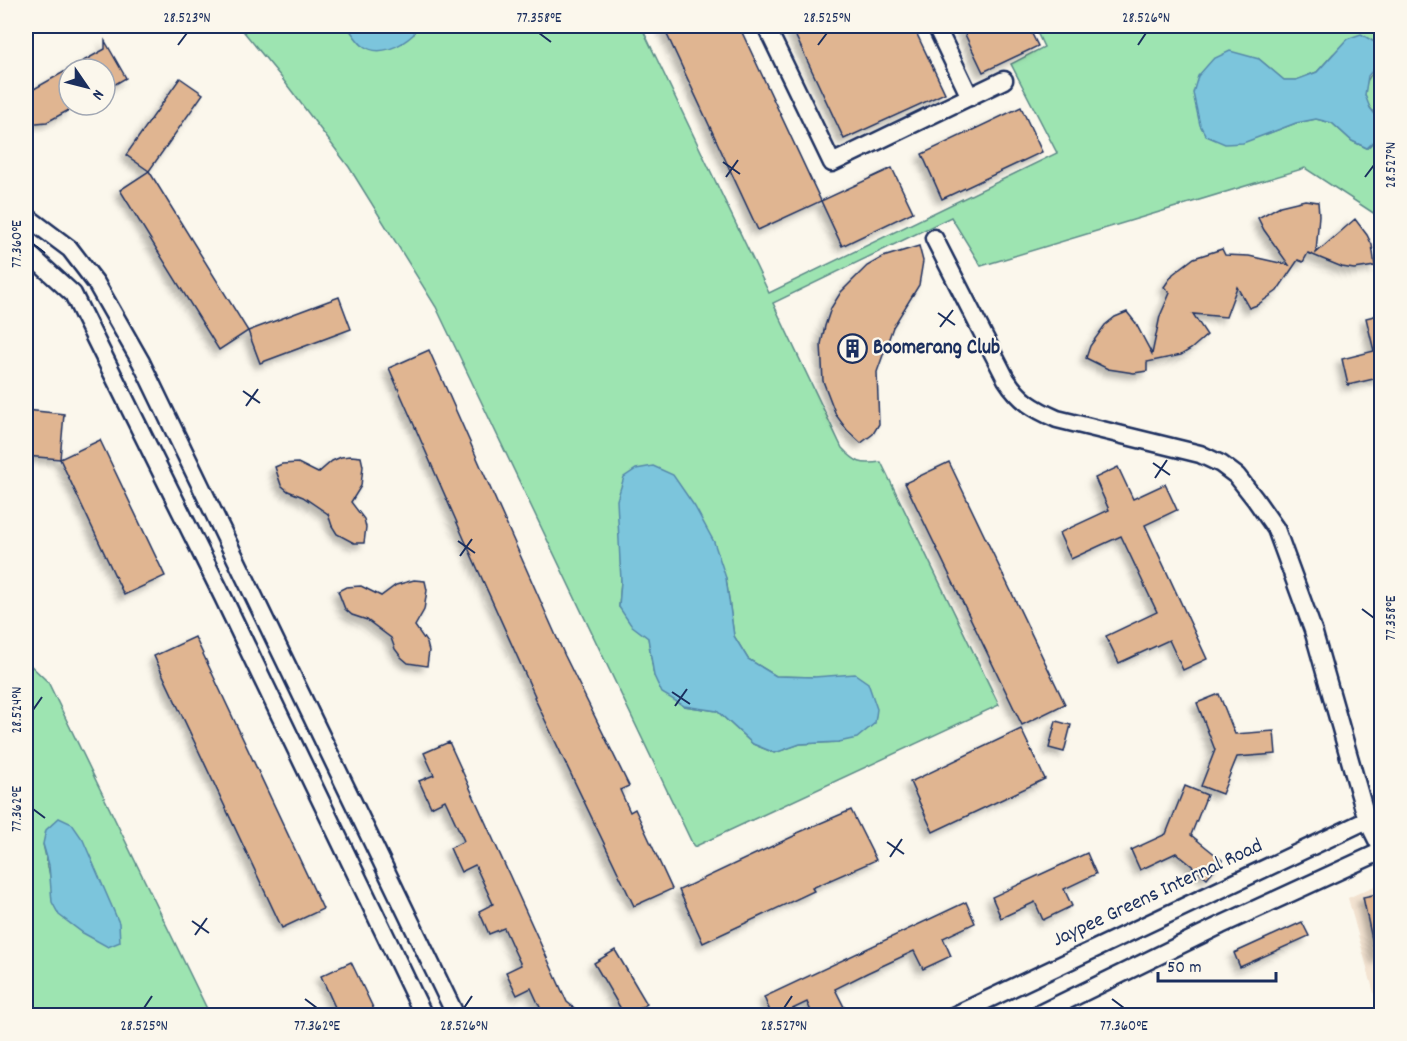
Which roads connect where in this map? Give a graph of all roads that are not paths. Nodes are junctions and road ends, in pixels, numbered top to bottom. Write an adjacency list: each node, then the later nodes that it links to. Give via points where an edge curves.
1 (766, 26): 4 (street, via 832,163)
2 (936, 26): 4 (street)
3 (1004, 80): 4 (street)
4 (970, 97)
5 (26, 216): 8 (street, via 70,249 96,283 141,362)
6 (934, 238): 10 (street, via 1016,395 1057,419 1200,454 1237,476 1256,499 1276,529)
7 (26, 251): 9 (street, via 73,294)
8 (175, 434): 9 (street); 13 (street)
9 (149, 446): 12 (street)
10 (1374, 817): 11 (street); 14 (street, Jaypee Greens Internal Road)
11 (1382, 851): 15 (street)
12 (424, 1016)
13 (456, 1016)
14 (953, 1016)
15 (1035, 1016)

